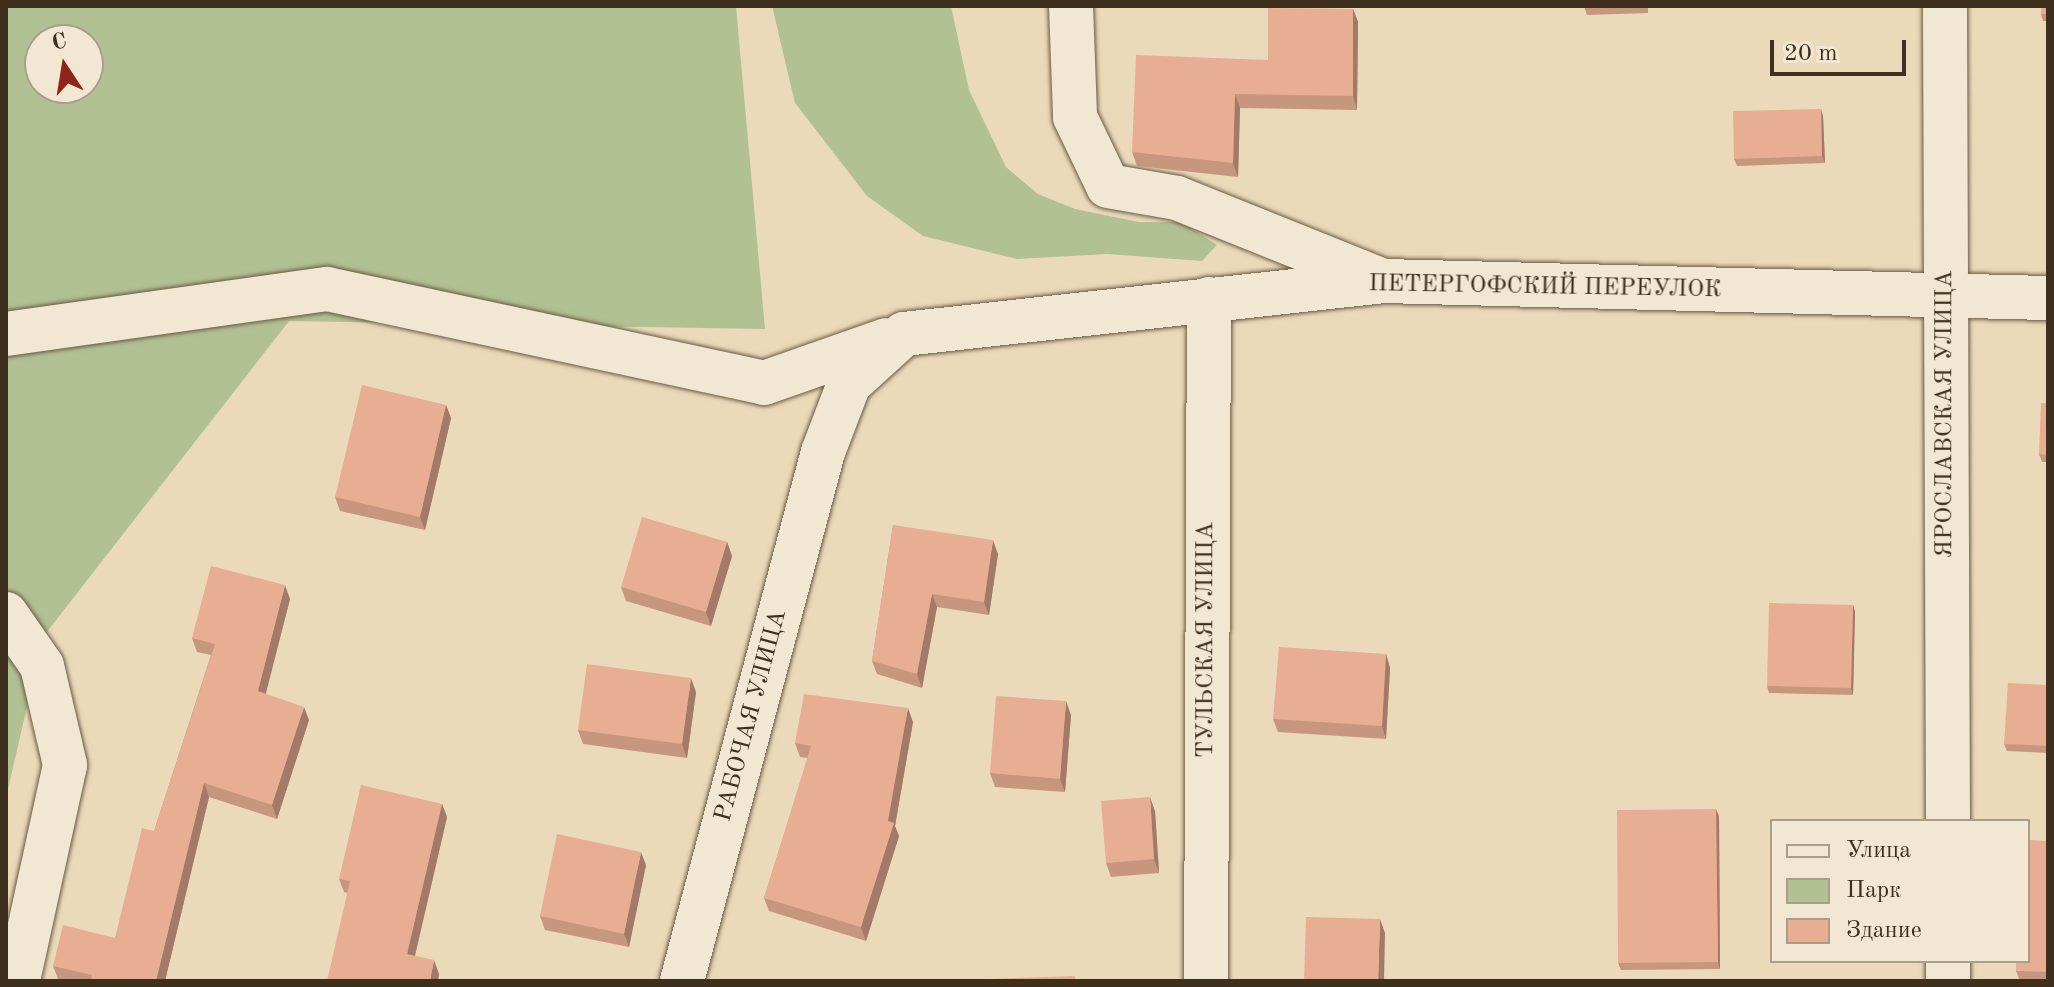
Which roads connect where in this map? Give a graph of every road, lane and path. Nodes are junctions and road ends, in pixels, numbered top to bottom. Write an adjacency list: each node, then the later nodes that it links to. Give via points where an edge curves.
1 (1071, 6): 3 (street, via 1075,117 1108,186 1177,198)
2 (1945, 6): 4 (street, ЯРОСЛАВСКАЯ УЛИЦА)
3 (1384, 281): 4 (street, ПЕТЕРГОФСКИЙ ПЕРЕУЛОК); 6 (street, ПЕТЕРГОФСКИЙ ПЕРЕУЛОК)
4 (1946, 298): 5 (street, ПЕТЕРГОФСКИЙ ПЕРЕУЛОК); 10 (street, ЯРОСЛАВСКАЯ УЛИЦА)
5 (2048, 298)
6 (1209, 299): 8 (street, ПЕТЕРГОФСКИЙ ПЕРЕУЛОК); 13 (street, ТУЛЬСКАЯ УЛИЦА)
7 (6, 334): 8 (street, ПЕТЕРГОФСКИЙ ПЕРЕУЛОК, via 327,289 764,383)
8 (904, 334): 12 (street, РАБОЧАЯ УЛИЦА, via 849,384 823,452)
9 (6, 614): 11 (street, via 42,666 65,765)
10 (1948, 819)
11 (18, 981)
12 (682, 981)
13 (1206, 981)

